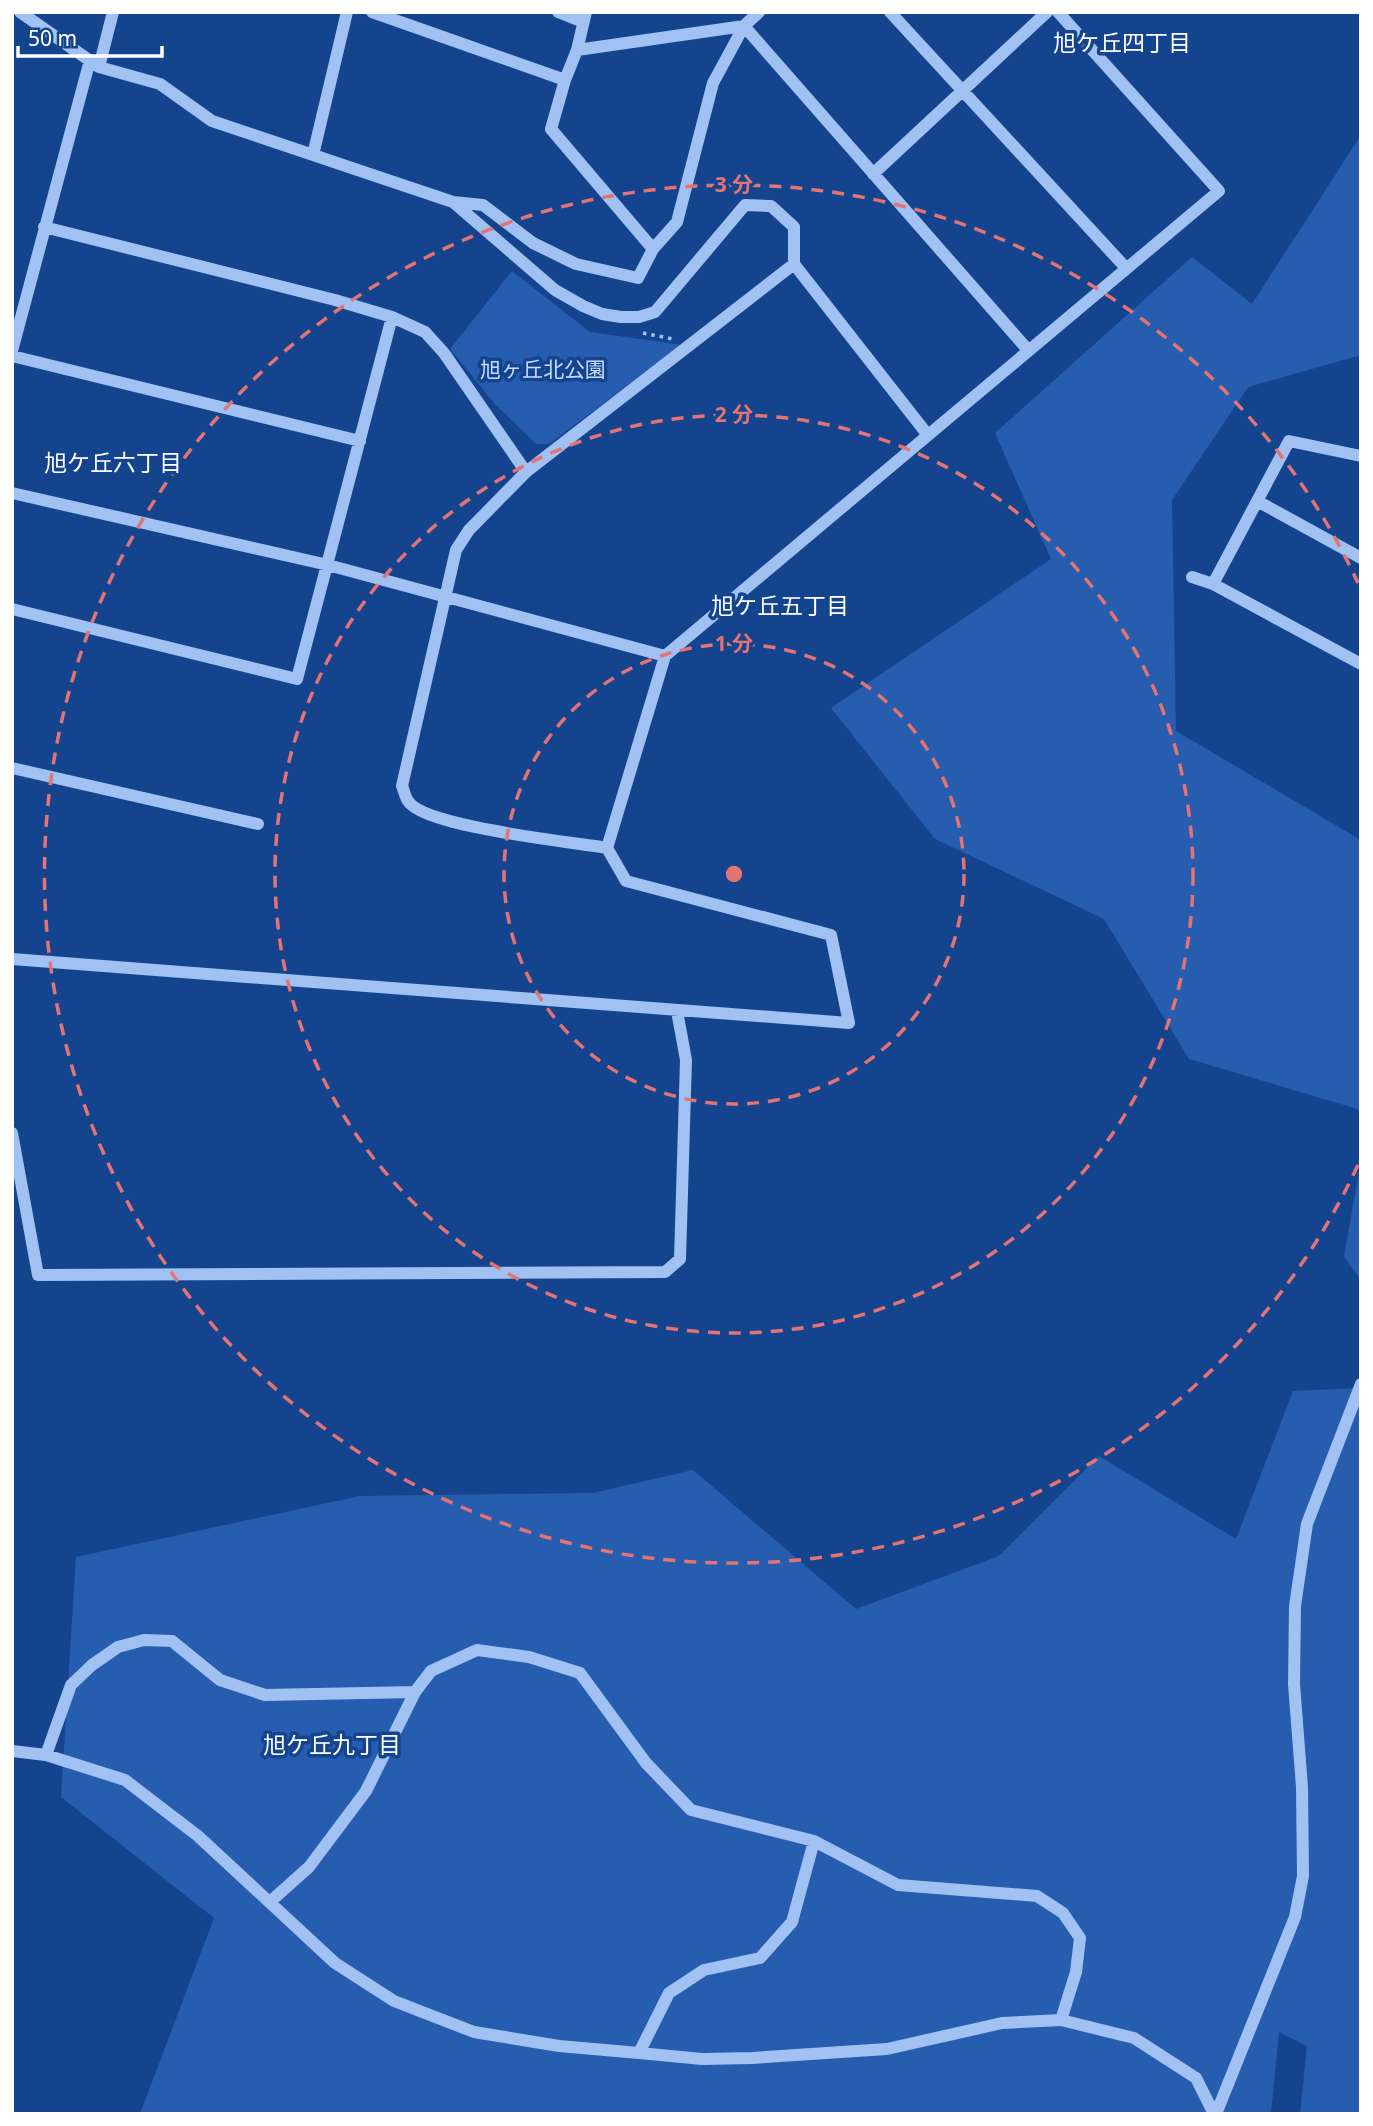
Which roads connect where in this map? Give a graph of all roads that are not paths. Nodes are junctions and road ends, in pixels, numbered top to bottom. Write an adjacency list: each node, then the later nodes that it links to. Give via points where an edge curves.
1 (20, 12): 13 (street)
2 (113, 12): 13 (street)
3 (347, 12): 16 (street)
4 (372, 12): 14 (street)
5 (558, 12): 10 (street)
6 (759, 12): 11 (street)
7 (890, 12): 15 (street)
8 (1047, 12): 15 (street)
9 (1058, 12): 22 (street, via 1219,191)
10 (584, 17): 12 (street)
11 (744, 26): 12 (street); 17 (street); 20 (street, via 713,83 677,222)
12 (577, 50): 14 (street)
13 (94, 64): 16 (street, via 160,84 212,121); 19 (street)
14 (565, 80): 20 (street, via 551,129)
15 (962, 90): 17 (street); 22 (street)
16 (313, 155): 18 (street)
17 (873, 174): 24 (street)
18 (453, 202): 20 (street, via 483,205 533,243 576,264 638,278); 21 (street, via 555,290 601,314 639,317 655,313 744,205 771,206 794,227)
19 (44, 227): 23 (street); 25 (street)
20 (653, 249)
21 (794, 264): 26 (street); 29 (street)
22 (1126, 268): 24 (street)
23 (392, 317): 27 (street); 29 (street, via 425,332 444,353)
24 (1028, 349): 26 (street)
25 (12, 353): 27 (street)
26 (927, 434): 38 (street)
27 (360, 441): 33 (street)
28 (1361, 456): 31 (street, via 1289,441)
29 (526, 472): 36 (street, via 469,530 456,550)
30 (12, 493): 33 (street)
31 (1259, 502): 32 (street); 35 (street)
32 (1361, 558)
33 (328, 565): 36 (street); 37 (street, via 297,679)
34 (1192, 577): 35 (street)
35 (1213, 584): 39 (street)
36 (443, 596): 38 (street); 42 (street, via 402,786 408,803 431,817 453,822)
37 (12, 608)
38 (665, 656): 42 (street)
39 (1361, 664)
40 (12, 768): 41 (street)
41 (258, 824)
42 (607, 848): 44 (street, via 626,881 831,935 849,1023)
43 (12, 959): 44 (street)
44 (677, 1011): 45 (street, via 687,1060 680,1259 665,1272 38,1275)
45 (12, 1133)
46 (1361, 1384): 54 (street, via 1307,1524 1295,1606 1303,1876 1295,1917)
47 (415, 1692): 49 (street, via 265,1695 220,1680 172,1642 144,1640 118,1647 71,1685); 50 (street, via 430,1671 477,1650 529,1657 580,1673 646,1763 691,1810); 51 (street, via 366,1791 309,1867)
48 (12, 1751): 49 (street)
49 (46, 1755): 51 (street, via 125,1780)
50 (814, 1841): 52 (street, via 898,1885 1037,1896 1063,1913 1080,1938 1076,1972); 53 (street, via 792,1922 760,1958 704,1970 669,1993)
51 (271, 1901): 53 (street, via 335,1964 394,2001 474,2032)
52 (1061, 2020): 53 (street, via 1002,2023 887,2049 702,2059); 54 (street, via 1134,2038 1196,2078)
53 (639, 2053)
54 (1215, 2114)

